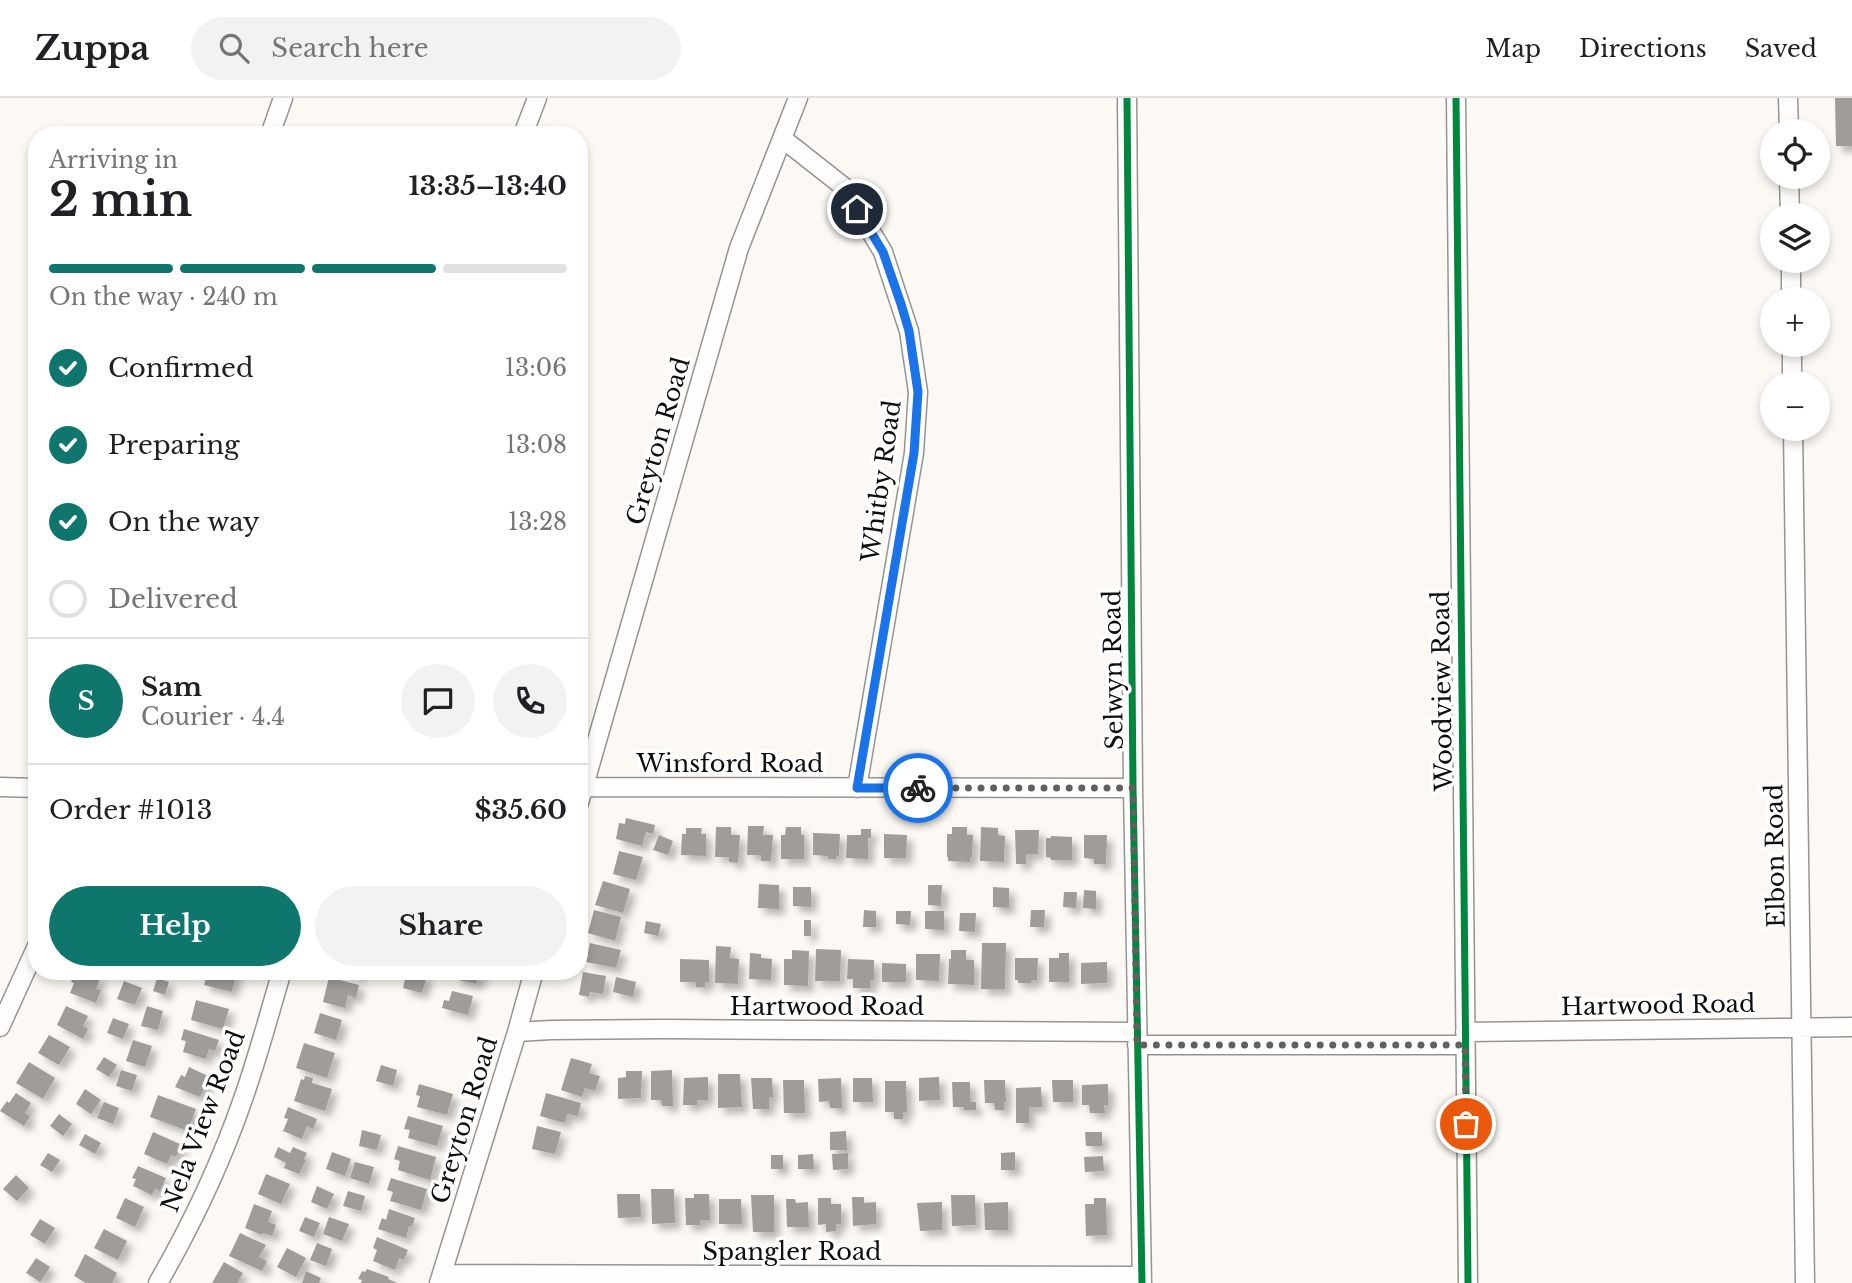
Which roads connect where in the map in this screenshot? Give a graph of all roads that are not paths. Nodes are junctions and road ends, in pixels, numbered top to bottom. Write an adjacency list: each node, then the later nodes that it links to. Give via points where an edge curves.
1 (283, 98): 8 (street)
2 (537, 98): 9 (street)
3 (797, 98): 10 (street, Greyton Road)
4 (1126, 98): 16 (street, Selwyn Road)
5 (1456, 98): 26 (street, Woodview Road)
6 (1788, 98): 7 (street)
7 (1789, 119)
8 (273, 126)
9 (526, 126)
10 (783, 139): 12 (street, Greyton Road, via 739,248); 15 (street, Whitby Road, via 844,187 883,252 909,331 918,392 914,453)
11 (1793, 441): 23 (street, Elbon Road)
12 (588, 768)
13 (0, 787): 14 (street)
14 (28, 788)
15 (857, 788): 16 (street, Winsford Road); 17 (street, Winsford Road)
16 (1133, 788): 25 (street, Selwyn Road)
17 (588, 792)
18 (28, 966): 21 (street)
19 (279, 980): 29 (street, Nela View Road, via 217,1167)
20 (531, 980): 24 (street, Greyton Road)
21 (0, 1027)
22 (1852, 1027): 23 (street, Hartwood Road)
23 (1802, 1028): 26 (street, Hartwood Road); 31 (street, Elbon Road)
24 (517, 1032): 25 (street, Hartwood Road, via 662,1029); 27 (street, Greyton Road)
25 (1137, 1038): 26 (street, Hartwood Road); 28 (street, Selwyn Road)
26 (1465, 1039): 30 (street, Woodview Road)
27 (441, 1279): 28 (street, Spangler Road)
28 (1142, 1279)
29 (158, 1283)
30 (1468, 1283)
31 (1805, 1283)

